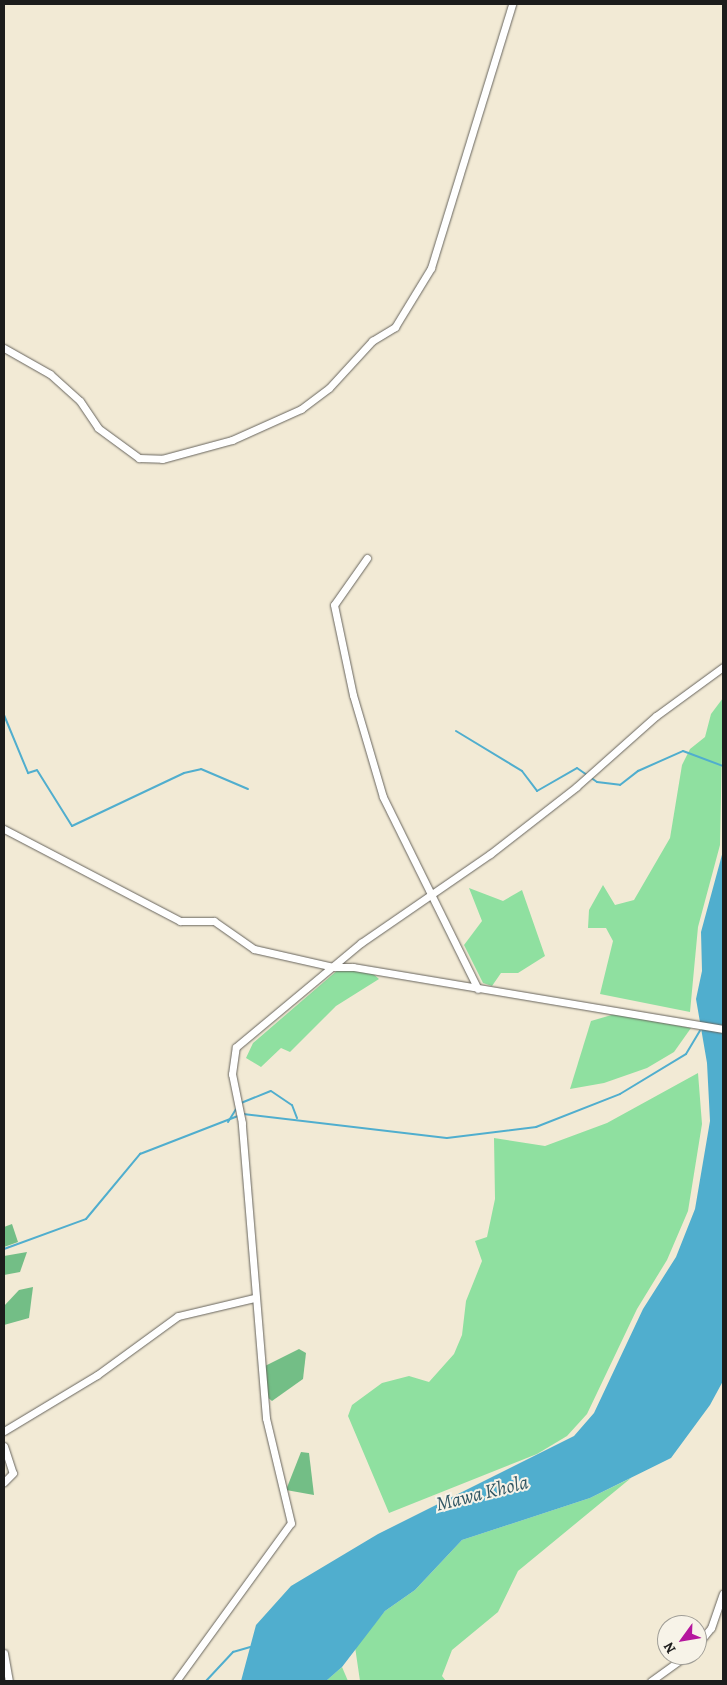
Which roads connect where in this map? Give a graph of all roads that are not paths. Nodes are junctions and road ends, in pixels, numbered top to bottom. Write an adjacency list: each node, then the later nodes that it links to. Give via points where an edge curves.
1 (512, 4): 2 (street, via 431,268 395,327 372,341 329,388 301,409 232,440 162,459 139,458 98,428 80,401 50,374)
2 (4, 348)
3 (367, 558): 6 (street, via 344,587 334,615 377,780)
4 (723, 667): 6 (street, via 656,716 576,787)
5 (4, 829): 7 (street, via 180,921 214,921 254,949)
6 (434, 894): 7 (street); 8 (street)
7 (333, 967): 8 (street, via 353,967); 10 (street, via 236,1047 232,1074 242,1123)
8 (478, 989): 9 (street, via 620,1009)
9 (723, 1029)
10 (254, 1298): 11 (street, via 178,1316 97,1375); 19 (street, via 267,1424 290,1504 291,1523)
11 (4, 1431)
12 (4, 1446): 13 (street, via 12,1474)
13 (4, 1482)
14 (723, 1594): 15 (street)
15 (707, 1633)
16 (4, 1653): 18 (street)
17 (673, 1665): 20 (street)
18 (9, 1681)
19 (176, 1681)
20 (651, 1681)

